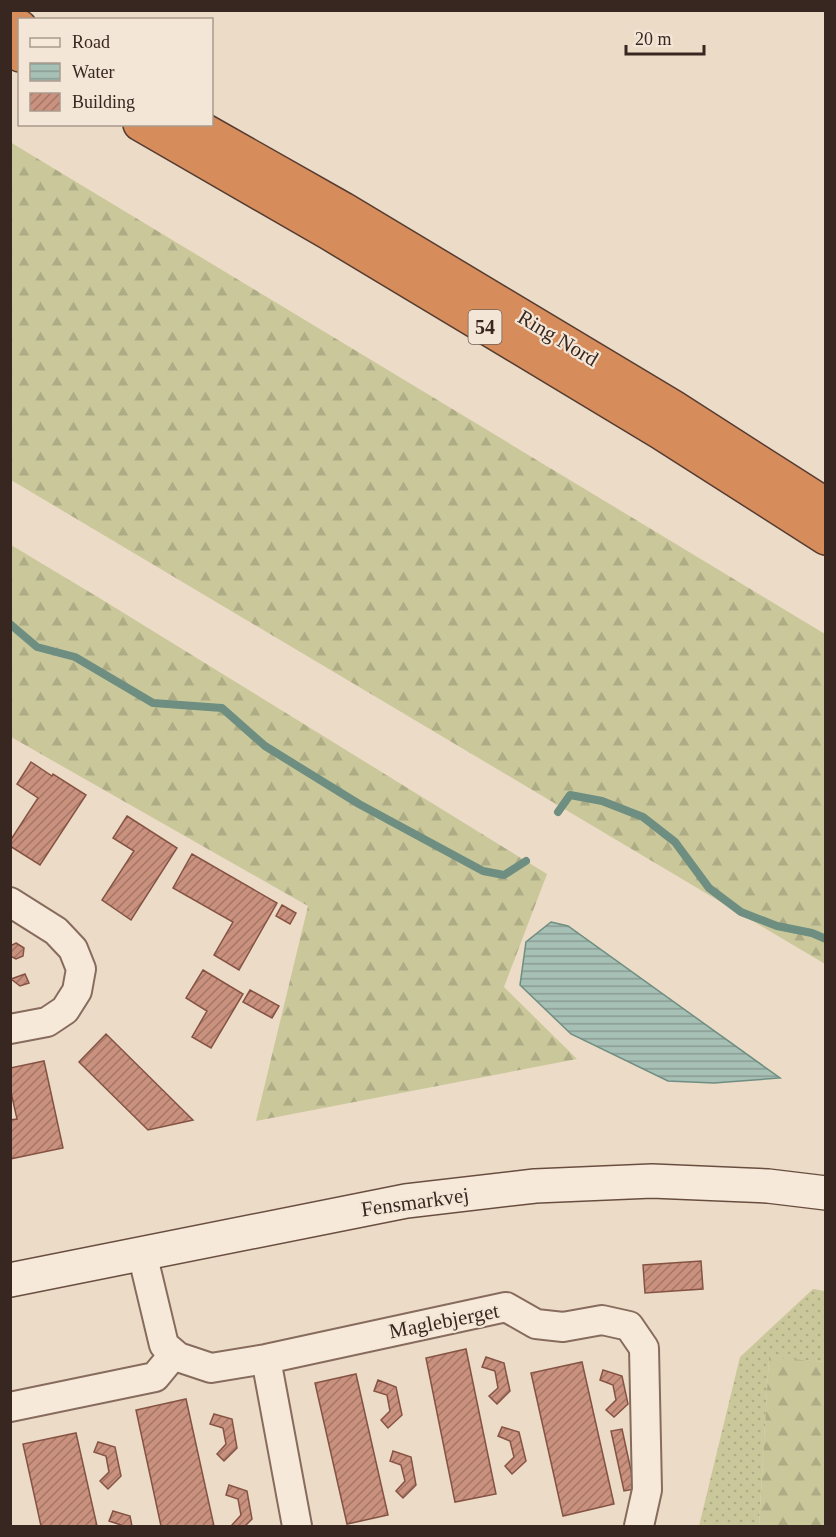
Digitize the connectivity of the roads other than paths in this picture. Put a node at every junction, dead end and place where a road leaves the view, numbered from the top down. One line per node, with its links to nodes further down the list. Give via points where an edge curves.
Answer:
1 (143, 126): 4 (highway, 54, via 640,420)
2 (197, 126): 3 (highway, Ring Nord / 54, via 673,407)
3 (825, 505)
4 (825, 538)
5 (10, 902): 6 (street, via 56,931 73,949 81,969 77,991 65,1010 47,1022)
6 (10, 1029)
7 (825, 1193): 8 (street, Fensmarkvej, via 768,1186 652,1181 535,1186 406,1201)
8 (142, 1253): 9 (street, Fensmarkvej); 10 (street, via 164,1345)
9 (10, 1280)
10 (174, 1354): 11 (street, Maglebjerget, via 211,1368); 12 (street, via 155,1377)
11 (266, 1359): 13 (street); 14 (street, Maglebjerget, via 506,1307 537,1324 563,1327 602,1320 629,1326 644,1348 647,1490)
12 (10, 1407)
13 (297, 1527)
14 (639, 1527)

